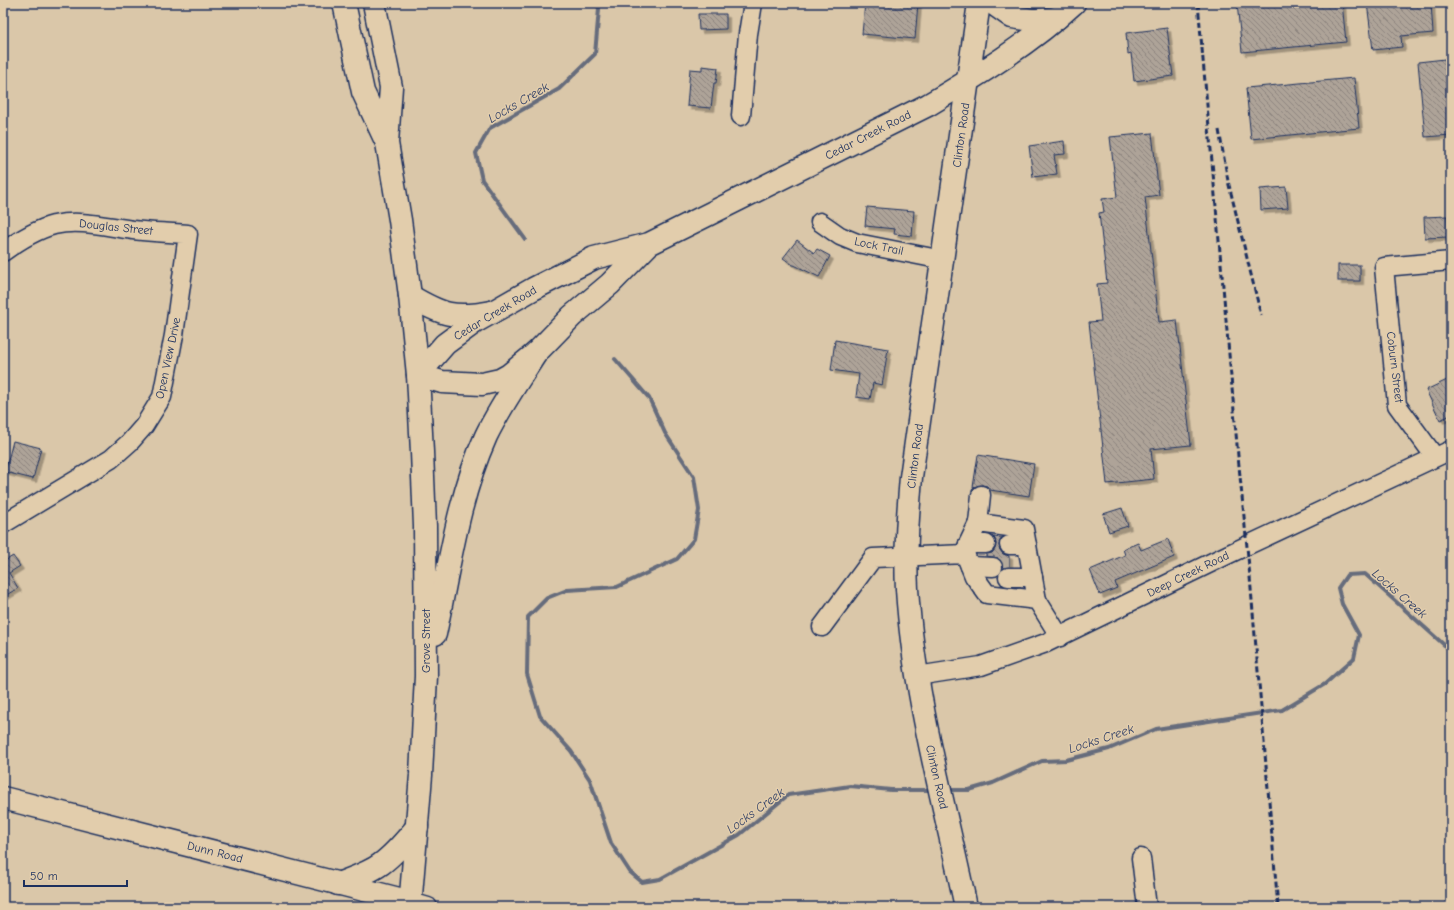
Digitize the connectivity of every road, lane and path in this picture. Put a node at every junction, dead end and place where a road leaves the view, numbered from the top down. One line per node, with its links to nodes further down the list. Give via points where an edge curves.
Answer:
1 (344, 3): 10 (main road, via 364,92)
2 (374, 3): 10 (main road, via 391,87)
3 (753, 3): 9 (street)
4 (979, 3): 8 (main road, Clinton Road)
5 (994, 3): 7 (main road, via 1012,17 1033,20)
6 (1074, 3): 7 (main road, Cedar Creek Road)
7 (1057, 18): 8 (main road, Cedar Creek Road)
8 (969, 81): 13 (main road, Cedar Creek Road, via 915,112); 15 (main road, Clinton Road)
9 (741, 116)
10 (387, 142): 17 (main road, Grove Street)
11 (820, 222): 15 (street, Lock Trail, via 840,236 857,243)
12 (188, 234): 14 (street, Douglas Street, via 68,223 35,232); 24 (street, Open View Drive, via 174,336 162,397 158,405 144,426 111,459)
13 (649, 244): 18 (main road, Cedar Creek Road, via 594,258); 19 (main road, Cedar Creek Road)
14 (3, 252)
15 (943, 260): 26 (main road, Clinton Road, via 912,477)
16 (1451, 261): 21 (street, Coburn Street, via 1384,267 1398,405)
17 (410, 296): 18 (main road, via 431,309 446,314 464,316); 20 (main road, Grove Street)
18 (492, 312): 20 (main road, Cedar Creek Road, via 445,344)
19 (536, 353): 20 (main road, Cedar Creek Road, via 509,375 482,384 442,382); 32 (main road, via 501,407 475,463 458,523)
20 (418, 375): 32 (main road, Grove Street, via 425,526)
21 (1443, 453): 31 (street, Deep Creek Road)
22 (981, 495): 23 (street)
23 (978, 523): 27 (street); 28 (street, via 1024,529 1018,545)
24 (3, 524)
25 (986, 544): 27 (street)
26 (907, 557): 27 (street); 30 (street, via 873,558); 33 (main road, Clinton Road, via 908,595)
27 (969, 560): 28 (street, via 1001,572); 29 (street, via 987,594)
28 (1032, 572): 29 (street)
29 (1037, 600): 31 (street)
30 (822, 627)
31 (1060, 637): 33 (street, Deep Creek Road, via 981,666)
32 (426, 676): 35 (main road, Grove Street)
33 (917, 676): 39 (main road, Clinton Road, via 928,738)
34 (3, 798): 37 (main road, Dunn Road)
35 (417, 827): 37 (main road, via 381,864); 38 (main road, Grove Street)
36 (1141, 858): 40 (street)
37 (338, 884): 38 (main road, Dunn Road)
38 (416, 906)
39 (966, 907)
40 (1147, 907)

